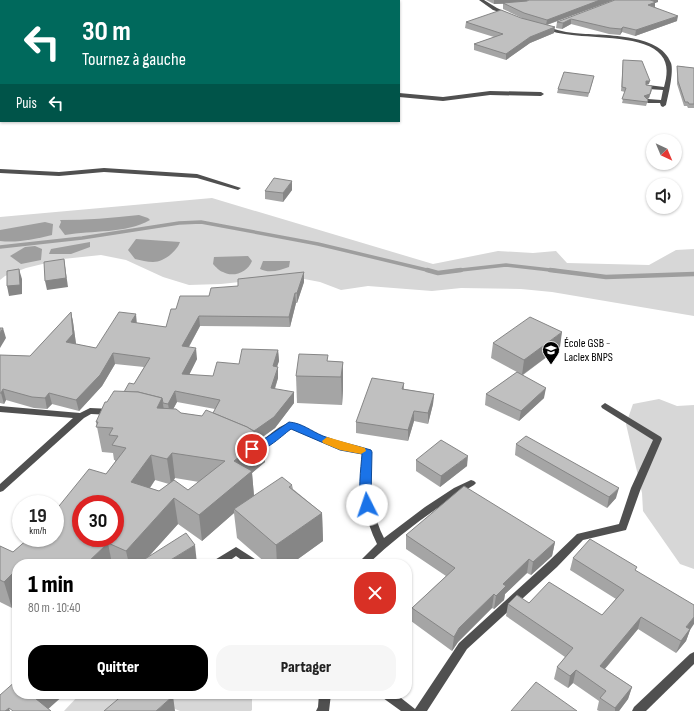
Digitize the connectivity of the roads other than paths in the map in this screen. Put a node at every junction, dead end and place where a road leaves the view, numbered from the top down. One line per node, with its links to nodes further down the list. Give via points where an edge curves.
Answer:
1 (481, 0): 3 (street)
2 (505, 6): 3 (street)
3 (491, 7): 4 (street)
4 (514, 17)
5 (541, 26): 7 (street)
6 (555, 26): 7 (street)
7 (547, 28): 9 (street, via 581,35 631,39 659,49 669,64)
8 (648, 87): 9 (street)
9 (666, 89): 12 (street, via 664,104)
10 (541, 94): 11 (street, via 490,92 444,98)
11 (400, 95)
12 (648, 101)
13 (0, 170): 14 (street, via 59,174 104,170 197,176)
14 (238, 188)
15 (605, 406): 31 (street, via 658,439 636,488 623,527 580,537 463,646)
16 (0, 408): 18 (street)
17 (123, 412): 18 (street, via 90,411)
18 (81, 416): 21 (street)
19 (246, 446): 22 (street, via 252,449 260,446 289,426 296,426 319,438 367,452 366,496 369,514)
20 (470, 484): 22 (street, via 408,525)
21 (0, 489)
22 (383, 546): 25 (street)
23 (224, 559): 24 (street, via 236,551)
24 (247, 559)
25 (368, 559)
26 (694, 657): 32 (street)
27 (325, 699): 29 (street)
28 (394, 699): 30 (street)
29 (322, 711)
30 (410, 711)
31 (420, 711)
32 (638, 711)

